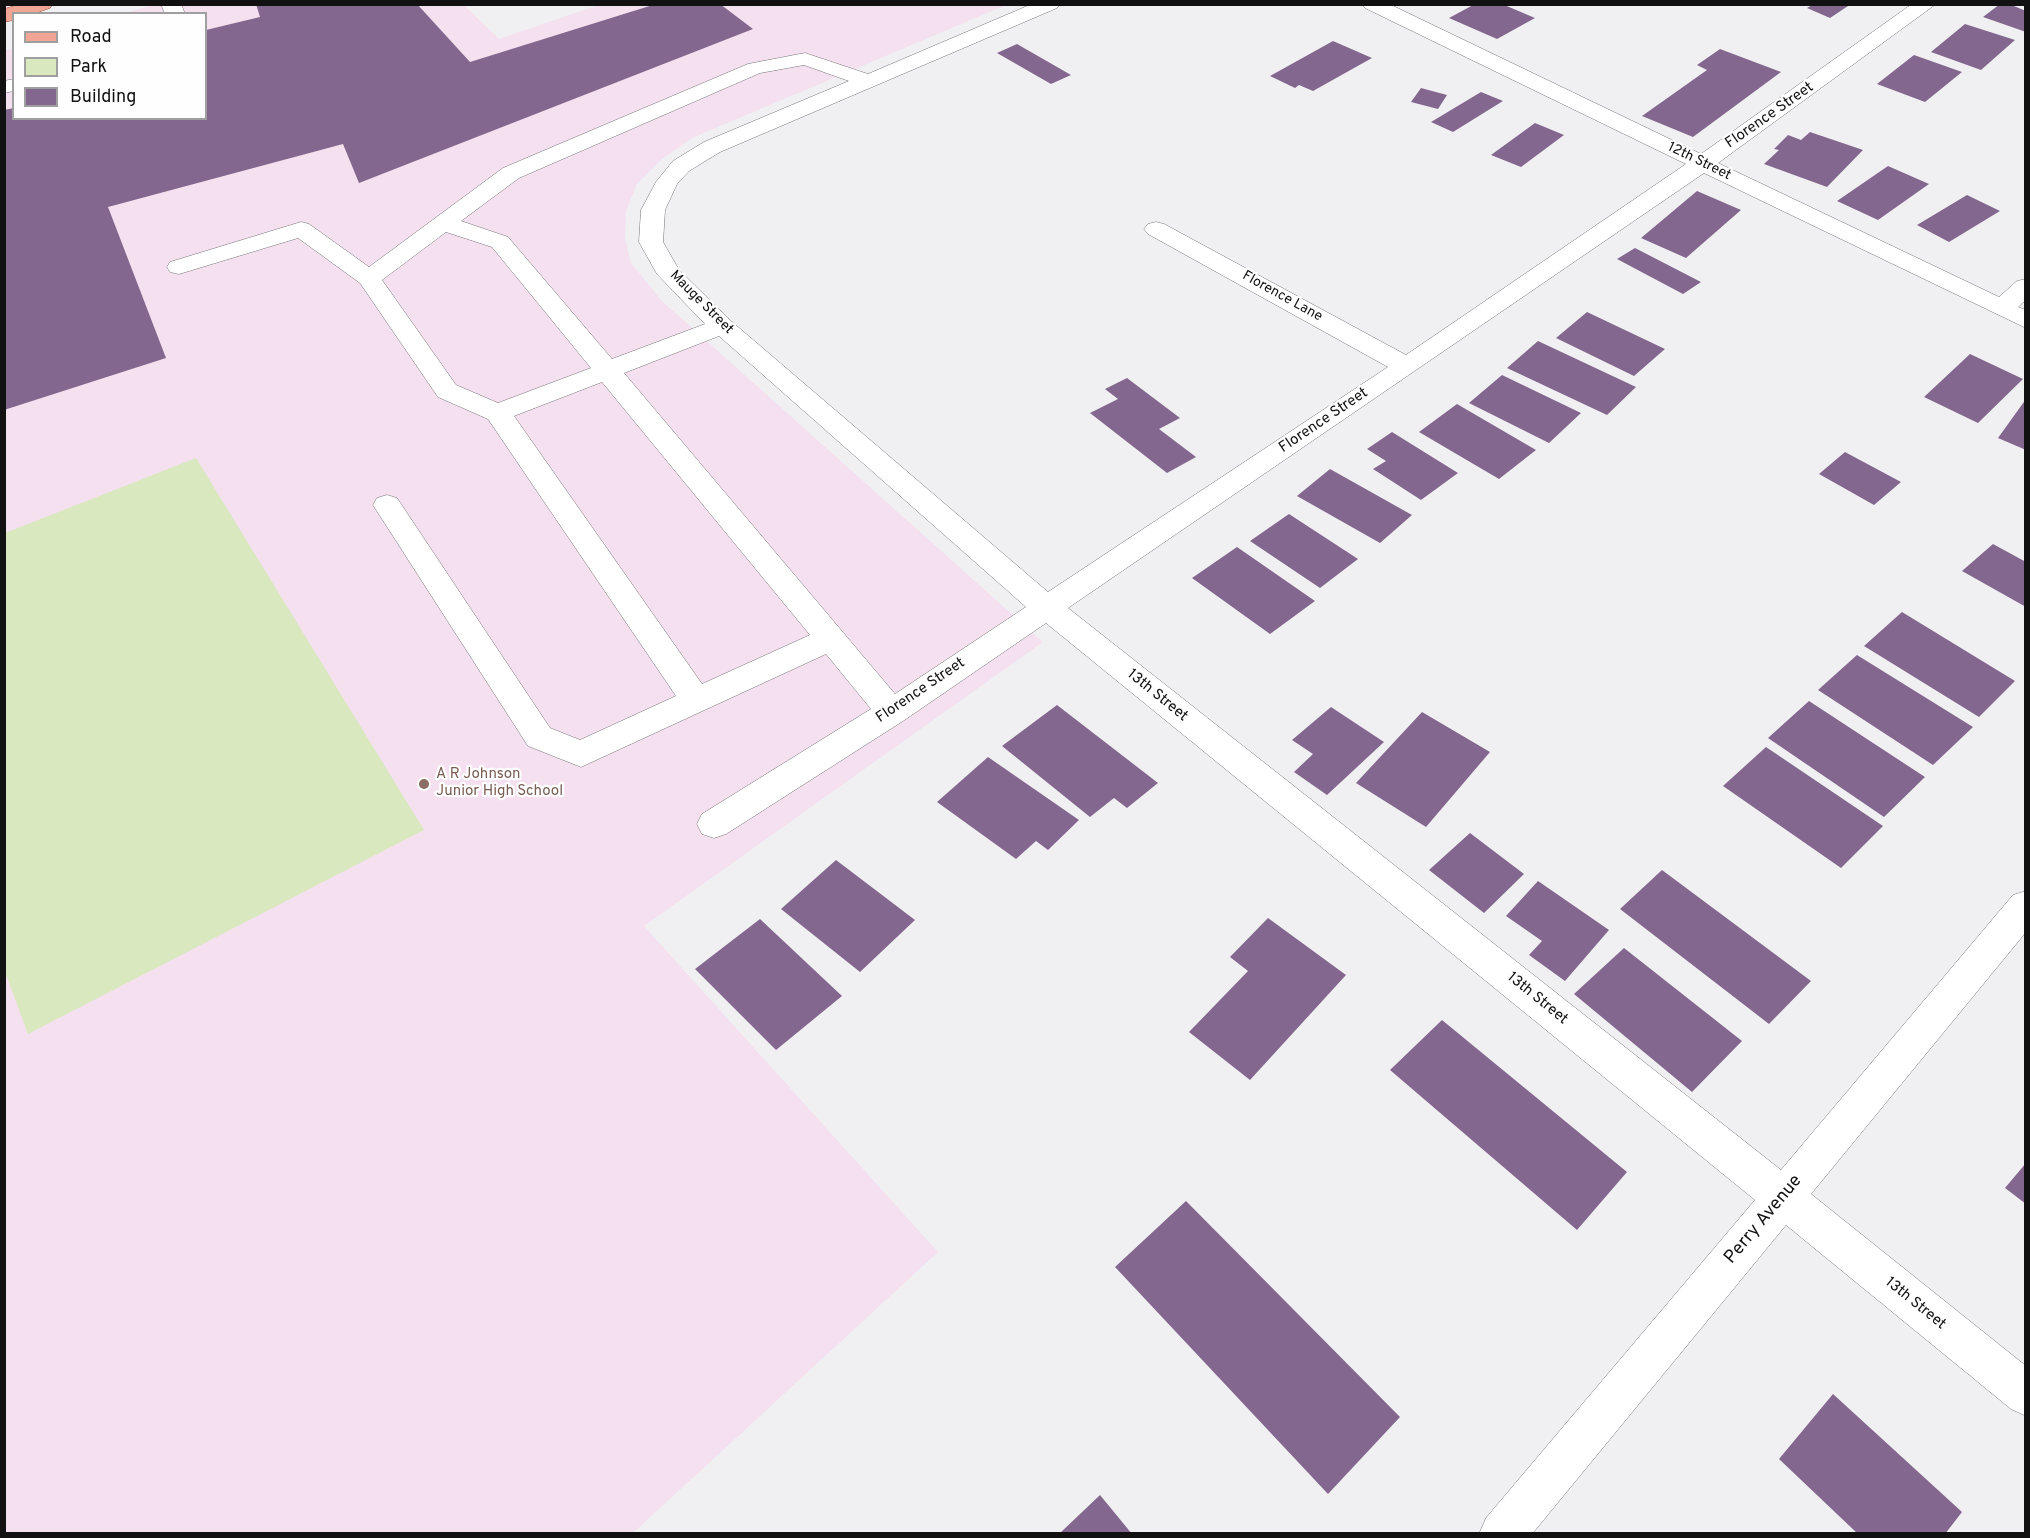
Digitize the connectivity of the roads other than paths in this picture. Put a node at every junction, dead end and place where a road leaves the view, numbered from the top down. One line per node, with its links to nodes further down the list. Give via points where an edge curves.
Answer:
1 (43, 4): 5 (main road)
2 (1050, 4): 6 (street, Mauge Street)
3 (1372, 4): 7 (street, 12th Street)
4 (1926, 4): 7 (street, Florence Street)
5 (17, 12)
6 (869, 81): 8 (street, via 806,59 755,68 511,173); 15 (street, Mauge Street, via 712,147 681,166 667,182 653,210 651,242 669,274)
7 (1702, 164): 13 (street, 12th Street); 16 (street, Florence Street)
8 (443, 223): 11 (street); 17 (street, via 500,242)
9 (1156, 229): 16 (street, Florence Lane)
10 (179, 267): 11 (street, via 301,230)
11 (369, 278): 18 (street, via 447,391)
12 (2025, 286): 13 (street)
13 (2002, 308): 14 (street, 12th Street)
14 (2025, 320)
15 (722, 326): 17 (street); 20 (street, Mauge Street)
16 (1407, 366): 20 (street, Florence Street)
17 (607, 370): 18 (street); 21 (street)
18 (498, 412): 22 (street)
19 (387, 505): 22 (street, via 539,737 581,754)
20 (1046, 607): 23 (street, Florence Street); 26 (street, 13th Street)
21 (831, 638): 22 (street); 23 (street)
22 (697, 701)
23 (892, 712): 24 (street, Florence Street)
24 (714, 824)
25 (2025, 906): 26 (street, Perry Avenue)
26 (1783, 1197): 27 (street, 13th Street); 28 (street, Perry Avenue)
27 (2025, 1394)
28 (1502, 1533)

